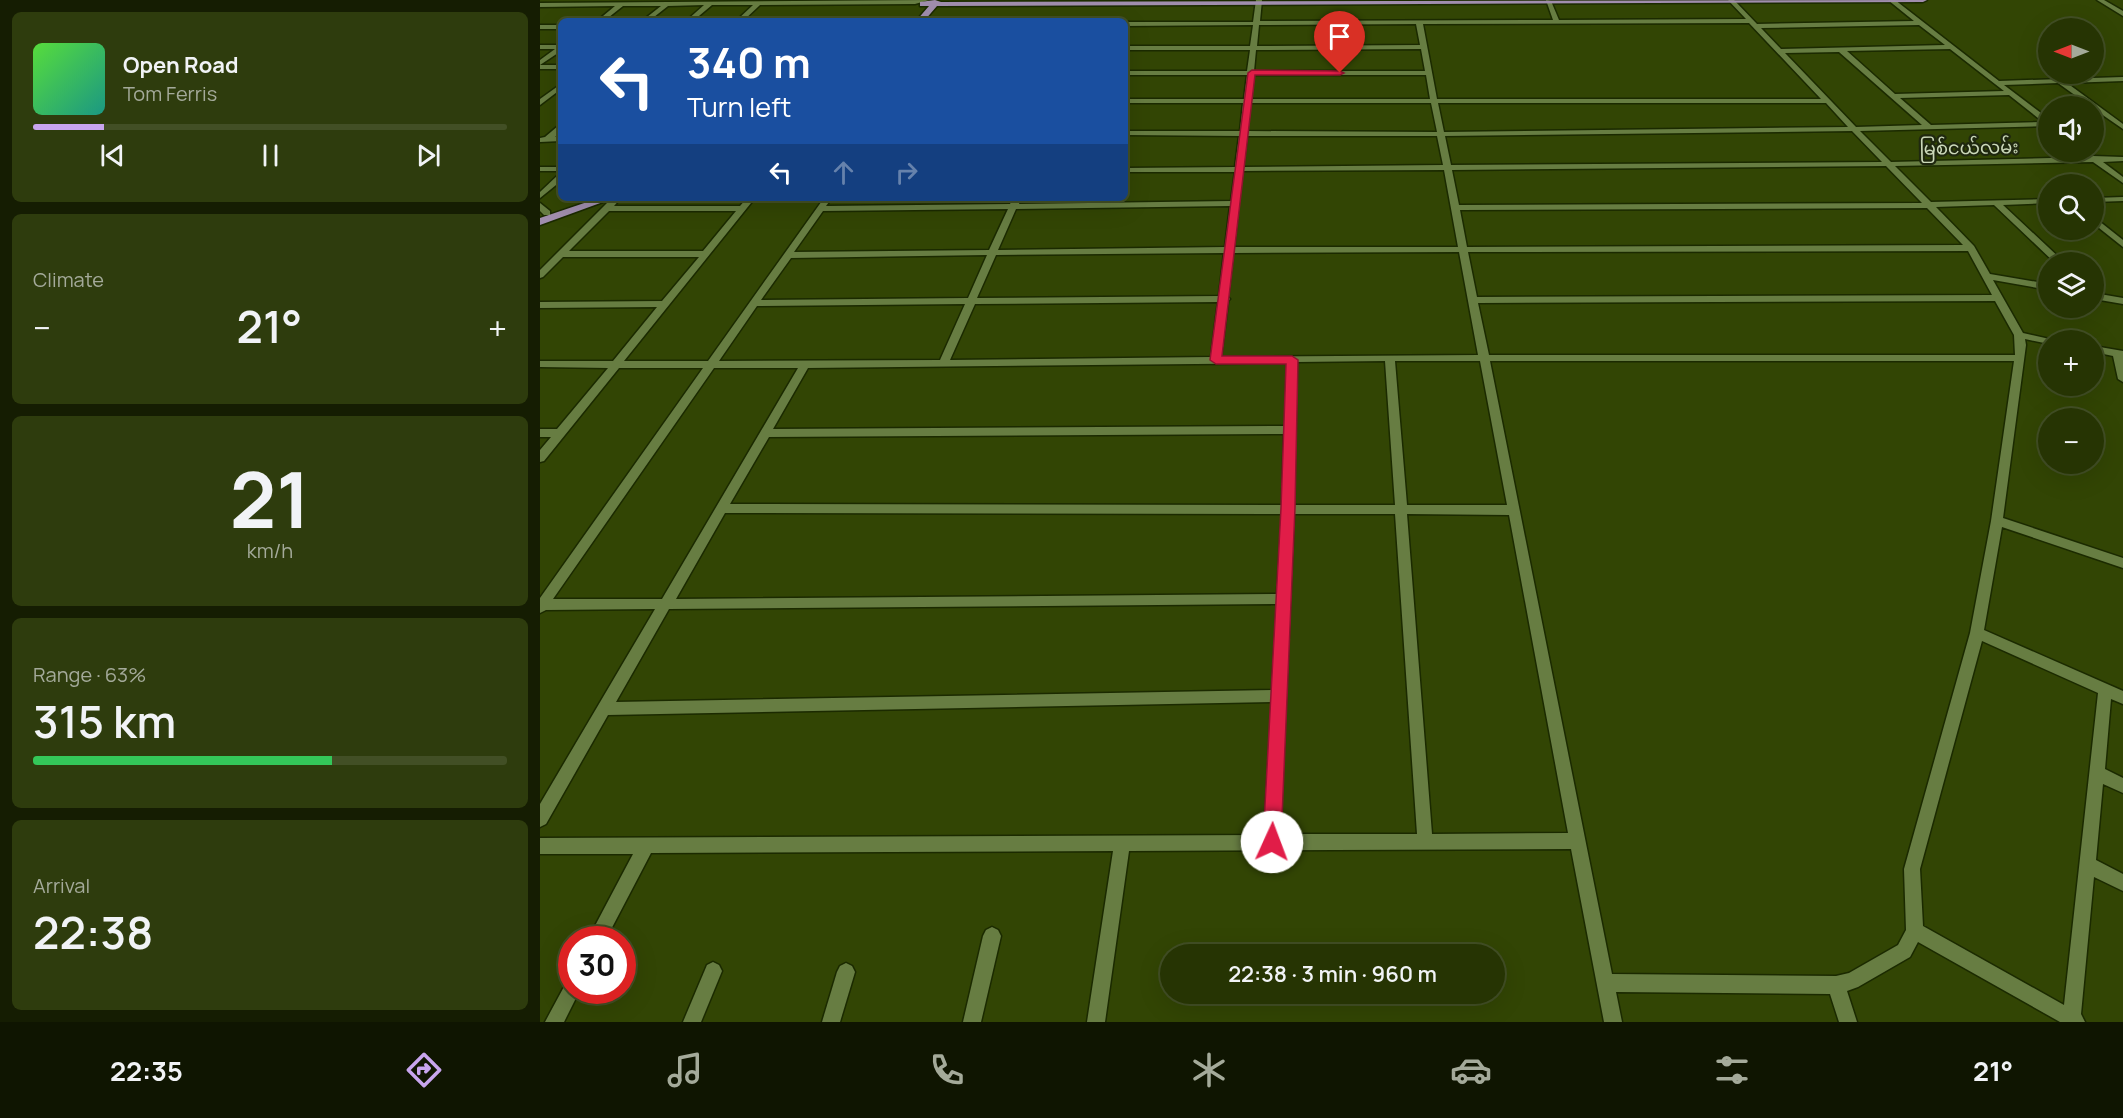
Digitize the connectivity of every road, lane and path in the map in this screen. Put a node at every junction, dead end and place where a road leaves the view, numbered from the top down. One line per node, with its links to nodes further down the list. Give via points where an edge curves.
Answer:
1 (952, 0): 10 (main road)
2 (1891, 0): 3 (main road); 8 (main road); 26 (street)
3 (1923, 0)
4 (2100, 0): 16 (street)
5 (1259, 1): 6 (main road); 10 (main road); 25 (street)
6 (1548, 1): 7 (main road); 24 (street)
7 (1606, 1): 8 (main road)
8 (1731, 1): 28 (street)
9 (923, 2): 10 (main road); 11 (street); 21 (main road)
10 (937, 2): 22 (main road)
11 (759, 3): 14 (street); 20 (street)
12 (622, 4): 13 (street); 15 (street); 17 (street)
13 (668, 4): 14 (street); 18 (street)
14 (710, 4): 19 (street)
15 (540, 5)
16 (2123, 14)
17 (604, 18)
18 (649, 18)
19 (693, 18)
20 (742, 18)
21 (910, 18)
22 (923, 18)
23 (1419, 22): 24 (street); 25 (street); 33 (street)
24 (1557, 22): 28 (street)
25 (1257, 23): 27 (street); 32 (street)
26 (1920, 23): 28 (street); 34 (street)
27 (1128, 24)
28 (1751, 24): 39 (street)
29 (540, 27): 30 (street)
30 (558, 27)
31 (540, 47): 35 (street)
32 (1255, 47): 33 (street); 36 (street); 43 (street)
33 (1424, 47): 44 (street)
34 (1951, 47): 37 (street); 48 (street)
35 (558, 48)
36 (1128, 48)
37 (1840, 49): 39 (street); 52 (street)
38 (558, 50): 40 (street)
39 (1778, 51): 54 (street)
40 (540, 65): 41 (street)
41 (558, 67)
42 (1128, 73): 43 (street)
43 (1252, 73): 44 (street); 55 (street)
44 (1429, 73): 56 (street)
45 (2123, 79): 46 (street)
46 (2104, 80)
47 (2038, 82): 48 (street)
48 (1997, 83): 51 (street)
49 (2064, 84): 61 (street)
50 (558, 88): 57 (street)
51 (2010, 93): 52 (street); 58 (street)
52 (1893, 96): 60 (street)
53 (1128, 101): 55 (street)
54 (1826, 101): 56 (street); 62 (street)
55 (1248, 102): 56 (street); 65 (street)
56 (1434, 102): 66 (street)
57 (540, 103)
58 (2038, 115)
59 (2038, 124): 60 (street)
60 (1929, 127): 62 (street)
61 (2123, 127)
62 (1854, 129): 66 (street); 73 (street)
63 (558, 130): 68 (street)
64 (1128, 132): 65 (street)
65 (1245, 132): 66 (street); 78 (street)
66 (1441, 134): 74 (street)
67 (558, 139): 68 (street)
68 (543, 140)
69 (2123, 159): 70 (street, မြစ်ငယ်လမ်း)
70 (2104, 160)
71 (2038, 161): 73 (street, မြစ်ငယ်လမ်း)
72 (2099, 162): 80 (street)
73 (1888, 164): 74 (street, မြစ်ငယ်လမ်း); 92 (street)
74 (1447, 168): 78 (street, မြစ်ငယ်လမ်း); 93 (street)
75 (540, 169): 76 (street)
76 (558, 169)
77 (1128, 170): 78 (street, မြစ်ငယ်လမ်း)
78 (1240, 170): 90 (street)
79 (558, 180): 81 (street)
80 (2123, 181)
81 (540, 196)
82 (2123, 199): 83 (street)
83 (2104, 200)
84 (578, 201): 96 (main road)
85 (749, 201): 94 (street)
86 (826, 201): 95 (street)
87 (2038, 201): 91 (street)
88 (608, 203): 94 (street); 97 (main road); 105 (street)
89 (1015, 203): 90 (street); 95 (street); 104 (street)
90 (1236, 203): 101 (street)
91 (1996, 203): 92 (street); 103 (street)
92 (1929, 205): 93 (street); 100 (street)
93 (1455, 208): 102 (street)
94 (742, 209): 106 (street)
95 (820, 209): 107 (street)
96 (542, 211)
97 (540, 222)
98 (2104, 228): 99 (street)
99 (2123, 244)
100 (1971, 248): 102 (street); 109 (street)
101 (1231, 250): 102 (street); 104 (street); 113 (street)
102 (1463, 250): 114 (street)
103 (2048, 252)
104 (993, 253): 107 (street); 116 (street)
105 (561, 254): 106 (street); 108 (street)
106 (706, 254): 118 (street)
107 (788, 255): 117 (street)
108 (540, 275)
109 (1988, 276): 110 (street); 111 (street)
110 (2038, 285)
111 (2000, 298): 114 (street); 120 (street)
112 (2104, 298): 115 (street)
113 (1225, 299): 116 (street); 127 (street)
114 (1473, 300): 126 (street)
115 (2123, 301)
116 (970, 302): 117 (street); 129 (street)
117 (755, 303): 131 (street)
118 (665, 304): 119 (street); 133 (street)
119 (540, 305)
120 (2019, 335): 121 (street); 125 (street)
121 (2038, 338)
122 (2104, 351): 123 (street)
123 (2120, 353): 134 (street)
124 (1390, 358): 126 (street); 128 (street); 142 (street)
125 (2019, 358): 126 (street); 144 (street)
126 (1484, 359): 143 (street)
127 (1216, 360): 128 (street); 129 (street)
128 (1292, 360): 135 (street)
129 (944, 362): 132 (street)
130 (540, 364): 133 (street)
131 (712, 364): 132 (street); 133 (street); 148 (street)
132 (805, 364): 138 (street)
133 (616, 365): 137 (street)
134 (2123, 379)
135 (1290, 430): 138 (street); 141 (street)
136 (540, 433): 137 (street)
137 (560, 433): 139 (street)
138 (765, 433): 140 (street)
139 (540, 458)
140 (721, 508): 141 (street); 147 (street)
141 (1288, 508): 142 (street); 146 (street)
142 (1401, 508): 143 (street); 157 (street)
143 (1513, 510): 158 (street)
144 (1997, 521): 145 (street); 149 (street)
145 (2123, 563)
146 (1282, 599): 147 (street); 151 (street)
147 (665, 605): 148 (street); 153 (street)
148 (541, 606)
149 (1977, 633): 150 (street); 166 (street, via 1912,869)
150 (2105, 690): 152 (street); 154 (street)
151 (1278, 696): 153 (street); 159 (street)
152 (2123, 698)
153 (604, 709): 156 (street)
154 (2097, 774): 155 (street); 163 (street)
155 (2123, 786)
156 (540, 819)
157 (1425, 841): 158 (street); 159 (street)
158 (1577, 841): 170 (street)
159 (1272, 842): 160 (street)
160 (1122, 843): 162 (street); 178 (street)
161 (540, 846): 162 (street)
162 (646, 846): 165 (street)
163 (2088, 864): 164 (street); 173 (street)
164 (2123, 883)
165 (604, 926)
166 (1915, 931): 171 (street, via 1904,951); 173 (street)
167 (992, 936): 177 (street)
168 (713, 971): 175 (street)
169 (846, 972): 176 (street)
170 (1605, 983): 171 (street); 179 (street)
171 (1836, 986): 180 (street)
172 (564, 1004): 174 (street)
173 (2075, 1020)
174 (554, 1022)
175 (692, 1022)
176 (831, 1022)
177 (972, 1022)
178 (1096, 1022)
179 (1612, 1022)
180 (1848, 1022)

